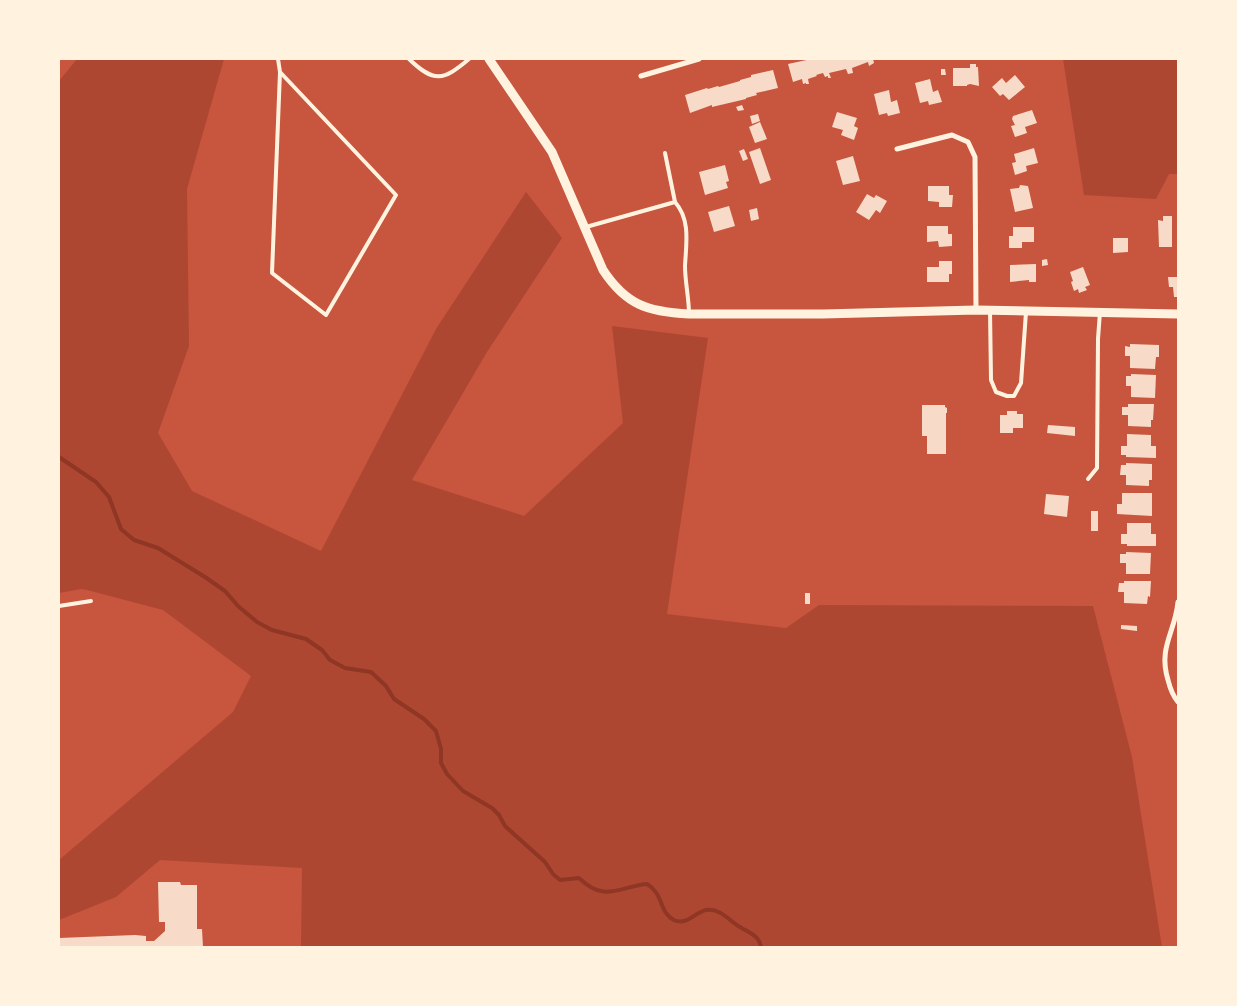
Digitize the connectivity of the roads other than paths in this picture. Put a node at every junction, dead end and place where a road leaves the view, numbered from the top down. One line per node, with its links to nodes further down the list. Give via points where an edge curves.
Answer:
1 (278, 59): 6 (lane)
2 (408, 59): 3 (lane, via 423,72 440,77)
3 (469, 59)
4 (489, 59): 11 (street, via 552,152)
5 (699, 59): 7 (street)
6 (280, 72): 6 (lane, via 396,195 326,315 272,274)
7 (641, 76)
8 (897, 149): 12 (street, via 952,134 968,142 975,157)
9 (665, 153): 10 (lane)
10 (675, 202): 11 (lane); 16 (lane, via 686,221)
11 (584, 228): 16 (street, via 603,270 629,300 659,312)
12 (976, 310): 13 (street); 16 (street)
13 (990, 310): 14 (street); 14 (lane, via 991,380 996,392 1014,396 1021,383)
14 (1026, 310): 15 (street)
15 (1100, 312): 17 (street); 18 (lane, via 1097,468)
16 (689, 314)
17 (1178, 314)
18 (1088, 479)
19 (91, 601): 21 (lane)
20 (1178, 602): 22 (street)
21 (59, 606)
22 (1178, 612): 23 (street, via 1164,656 1166,672)
23 (1177, 700)

